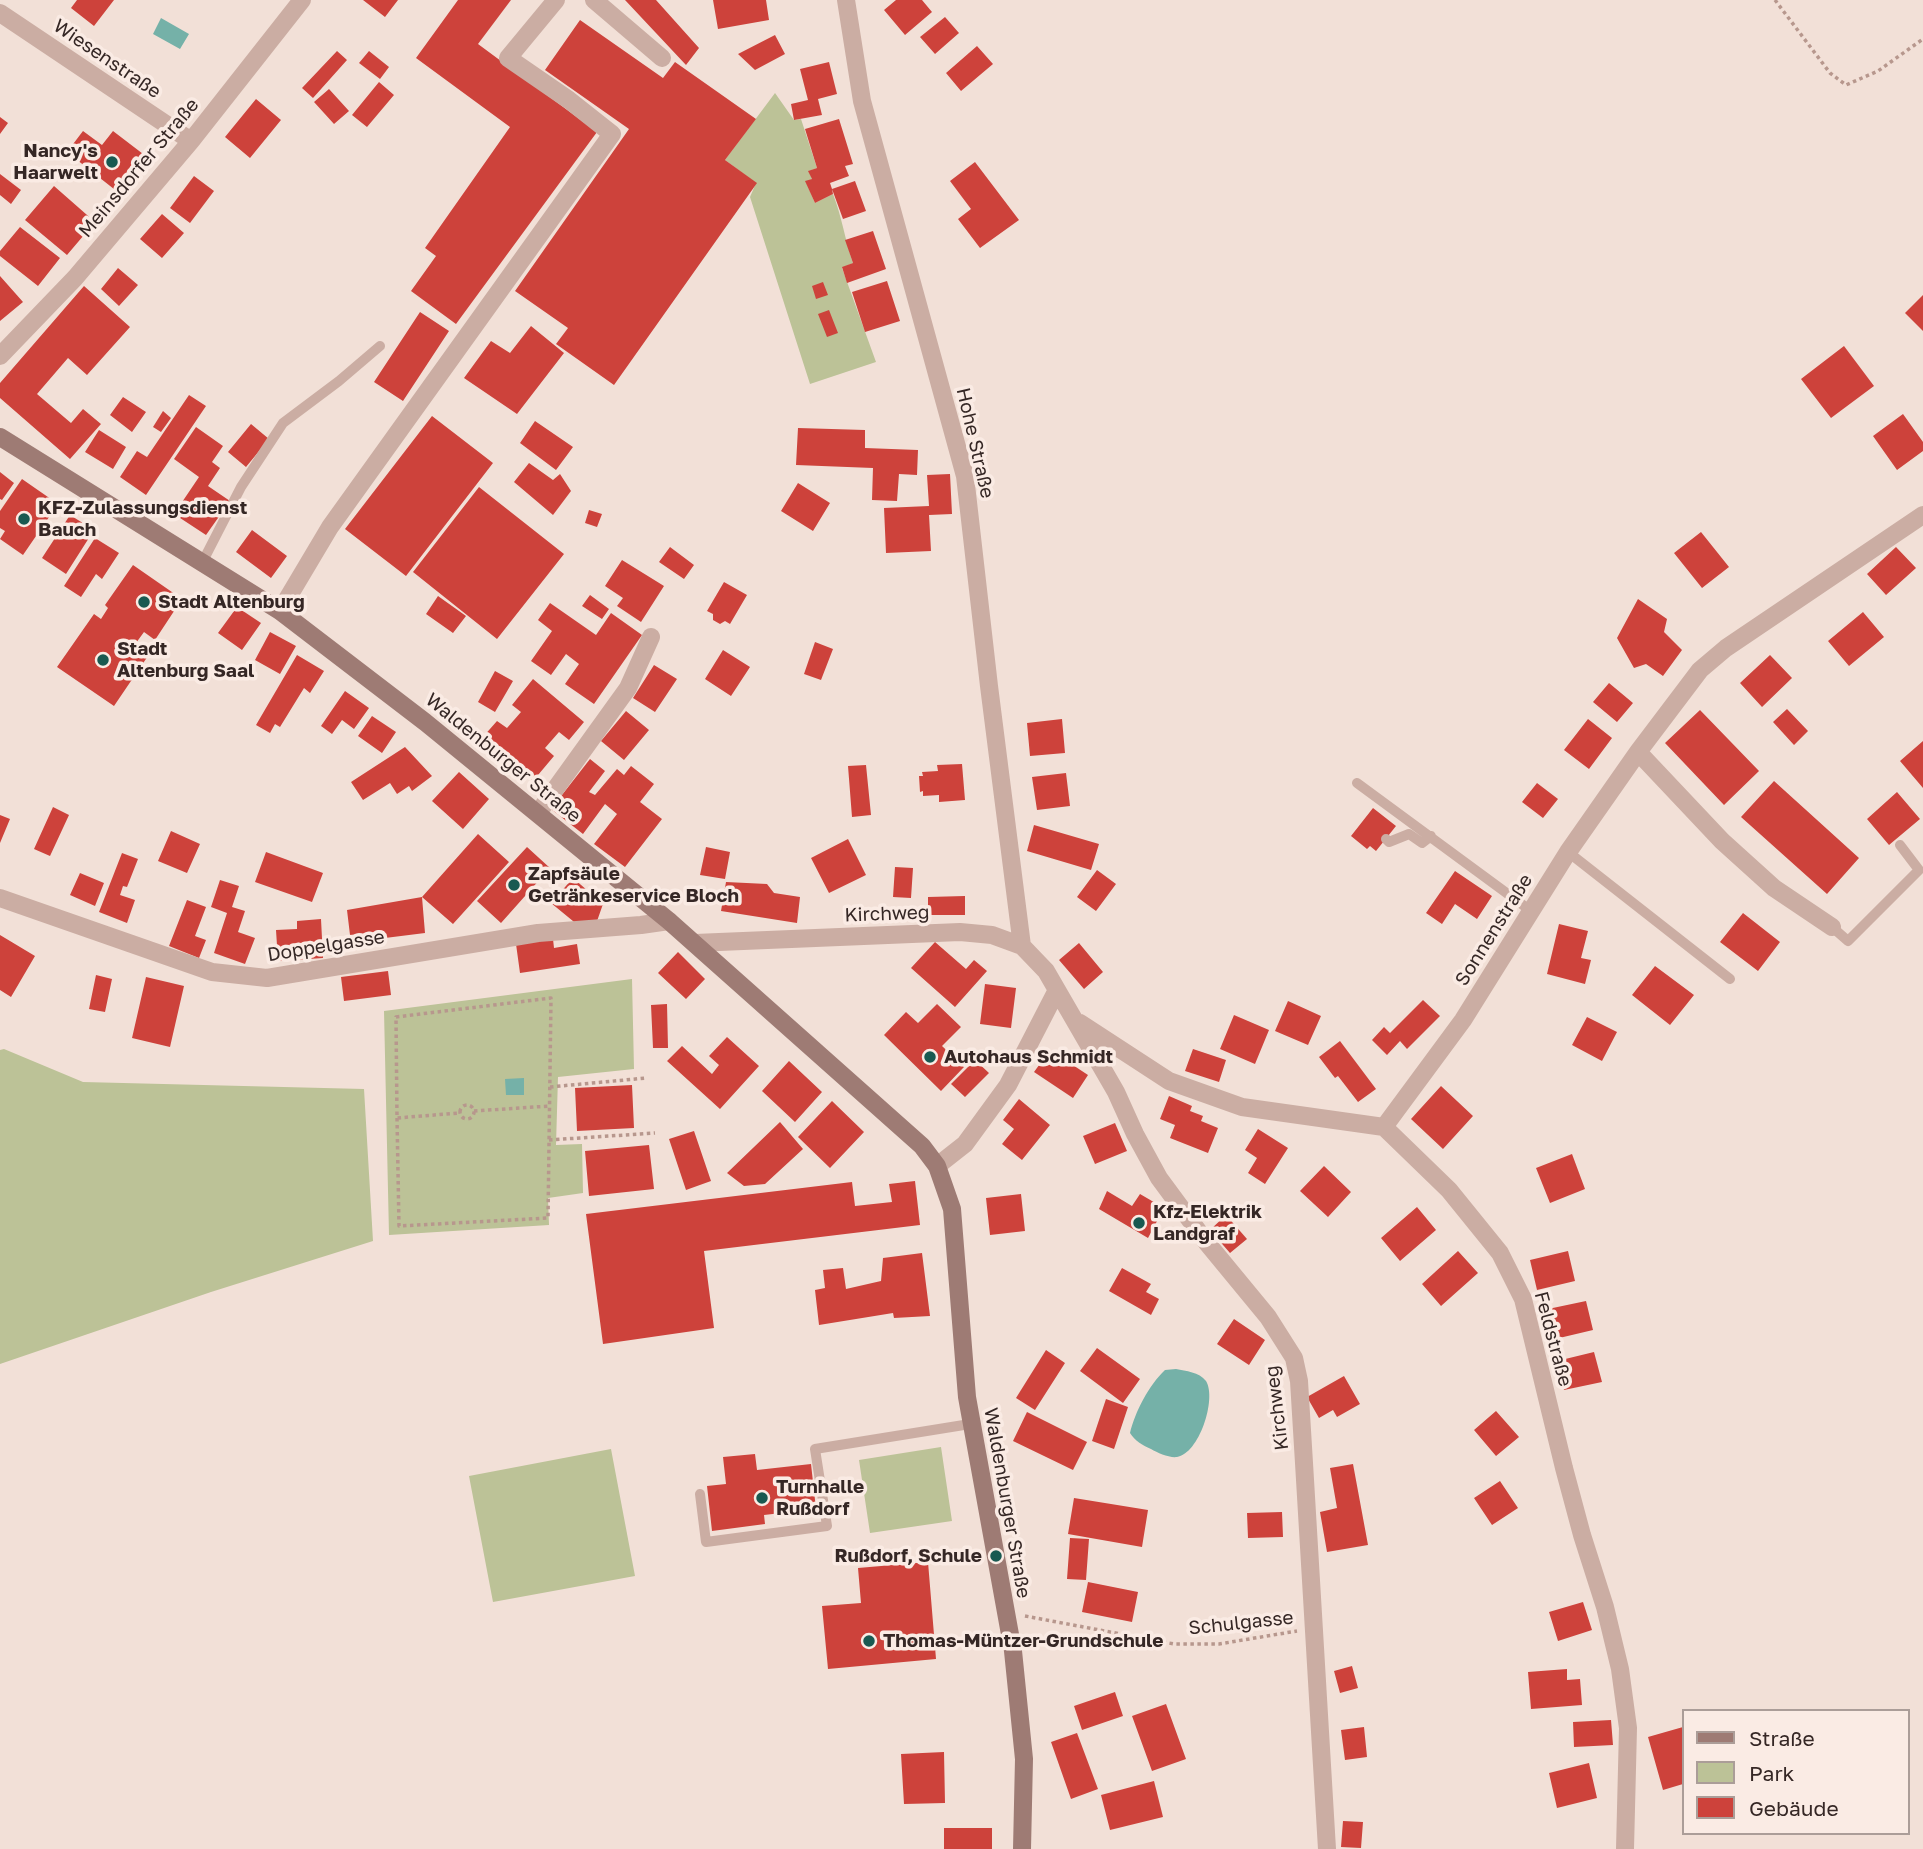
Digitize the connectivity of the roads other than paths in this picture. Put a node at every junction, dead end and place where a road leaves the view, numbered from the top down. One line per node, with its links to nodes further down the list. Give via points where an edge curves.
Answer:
1 (302, 0): 7 (street, Meinsdorfer Straße)
2 (556, 0): 13 (street, via 508,58 612,134 330,527)
3 (594, 0): 6 (street)
4 (846, 0): 27 (street, Hohe Straße, via 862,101 965,476)
5 (0, 13): 7 (street, Wiesenstraße)
6 (662, 58)
7 (191, 141): 9 (street, Meinsdorfer Straße, via 75,278)
8 (380, 346): 12 (lane, via 284,423 242,487)
9 (0, 356)
10 (0, 437): 12 (main road, Waldenburger Straße)
11 (1923, 515): 15 (street, Sonnenstraße, via 1717,655 1700,670)
12 (203, 561): 13 (main road, Waldenburger Straße)
13 (280, 611): 17 (main road, Waldenburger Straße)
14 (651, 637): 17 (street, via 628,688)
15 (1637, 752): 21 (street, Sonnenstraße); 25 (street, via 1722,842 1773,888)
16 (1357, 783): 18 (lane)
17 (538, 813): 24 (main road, Waldenburger Straße)
18 (1432, 836): 19 (lane, via 1422,843 1409,834 1389,842); 23 (lane)
19 (1385, 839)
20 (1900, 845): 25 (lane, via 1919,870 1848,941)
21 (1568, 852): 23 (street, Sonnenstraße); 28 (lane)
22 (0, 898): 24 (street, Doppelgasse, via 212,972 267,978 538,933)
23 (1531, 911): 31 (street, Sonnenstraße, via 1463,1020)
24 (670, 921): 26 (main road, Waldenburger Straße)
25 (1832, 927)
26 (695, 943): 27 (street, Kirchweg, via 960,932 992,935); 32 (main road, Waldenburger Straße, via 922,1146)
27 (1022, 946): 29 (street, Kirchweg)
28 (1730, 979)
29 (1057, 990): 30 (street, Kirchweg); 32 (street, via 1008,1085 965,1144)
30 (1076, 1020): 31 (street, via 1169,1080 1242,1107); 36 (street, Kirchweg, via 1159,1178 1268,1317 1294,1358)
31 (1384, 1128): 37 (street, Feldstraße, via 1449,1190 1500,1253 1523,1299 1620,1669 1628,1728)
32 (937, 1166): 33 (main road, Waldenburger Straße, via 952,1209)
33 (971, 1424): 34 (lane, via 815,1449 827,1526 705,1542); 35 (main road, Waldenburger Straße, via 1013,1651 1024,1759)
34 (700, 1494)
35 (1022, 1849)
36 (1327, 1849)
37 (1625, 1849)

